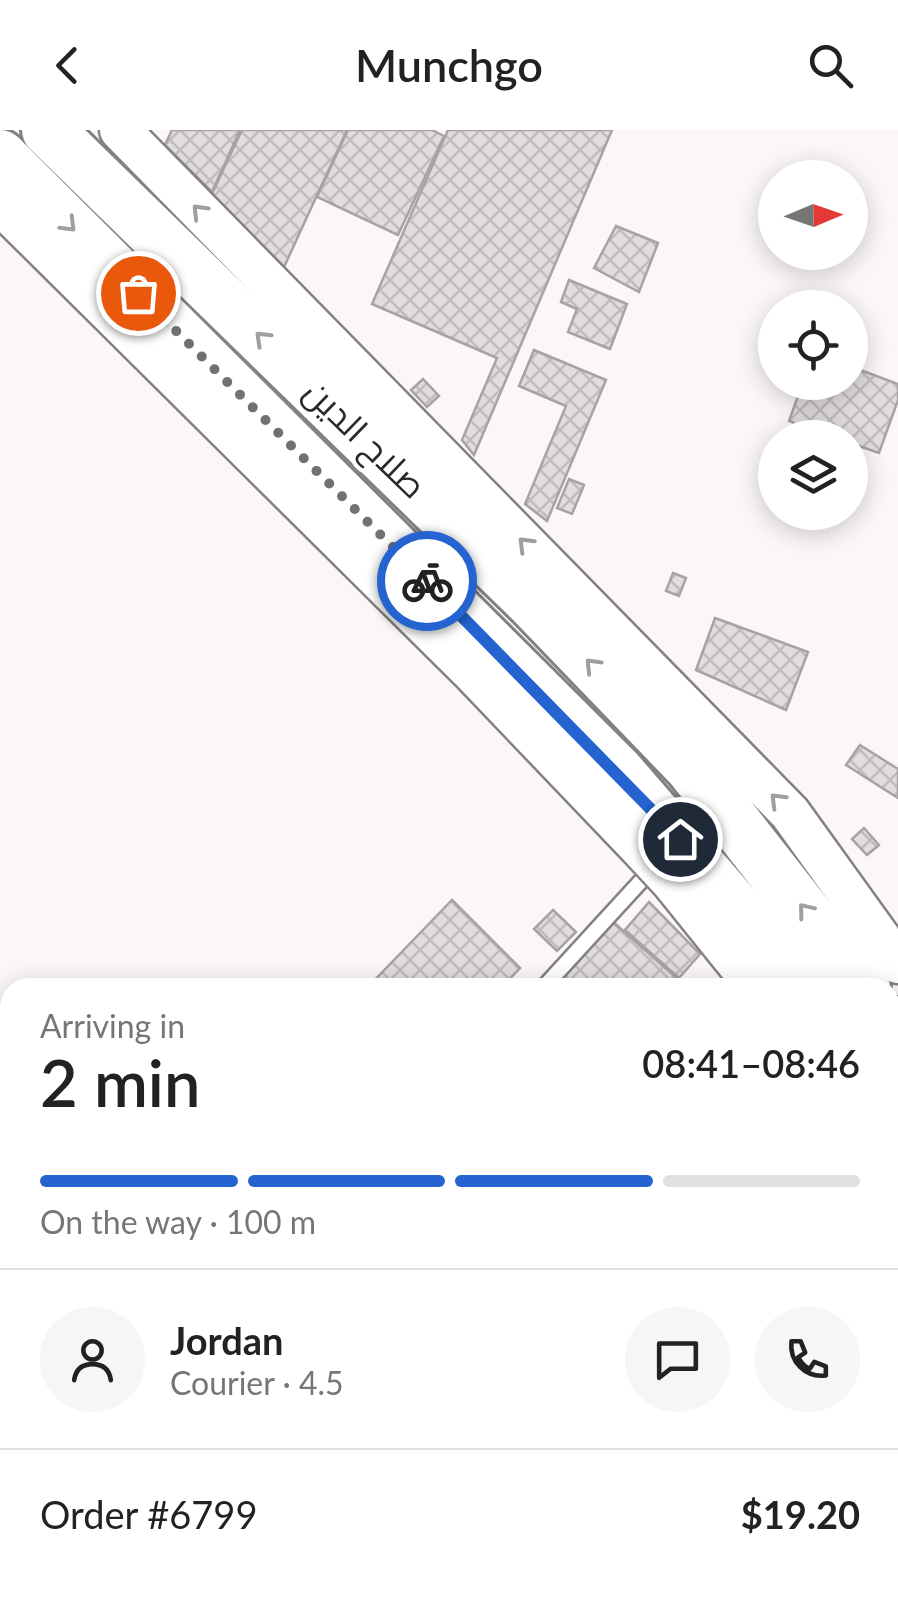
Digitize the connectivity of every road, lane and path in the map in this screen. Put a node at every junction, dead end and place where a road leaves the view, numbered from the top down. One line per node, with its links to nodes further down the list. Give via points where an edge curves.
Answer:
1 (48, 130): 10 (highway, صلاح الدين, one-way to 1, via 691,767 532,602)
2 (120, 130): 6 (main road, one-way to 2, via 790,812)
3 (0, 156): 5 (highway, صلاح الدين, one-way to 5, via 618,772)
4 (0, 204): 5 (main road)
5 (665, 857): 7 (lane); 8 (main road); 9 (highway, صلاح الدين)
6 (898, 962)
7 (552, 978)
8 (750, 978)
9 (794, 978)
10 (856, 978)

